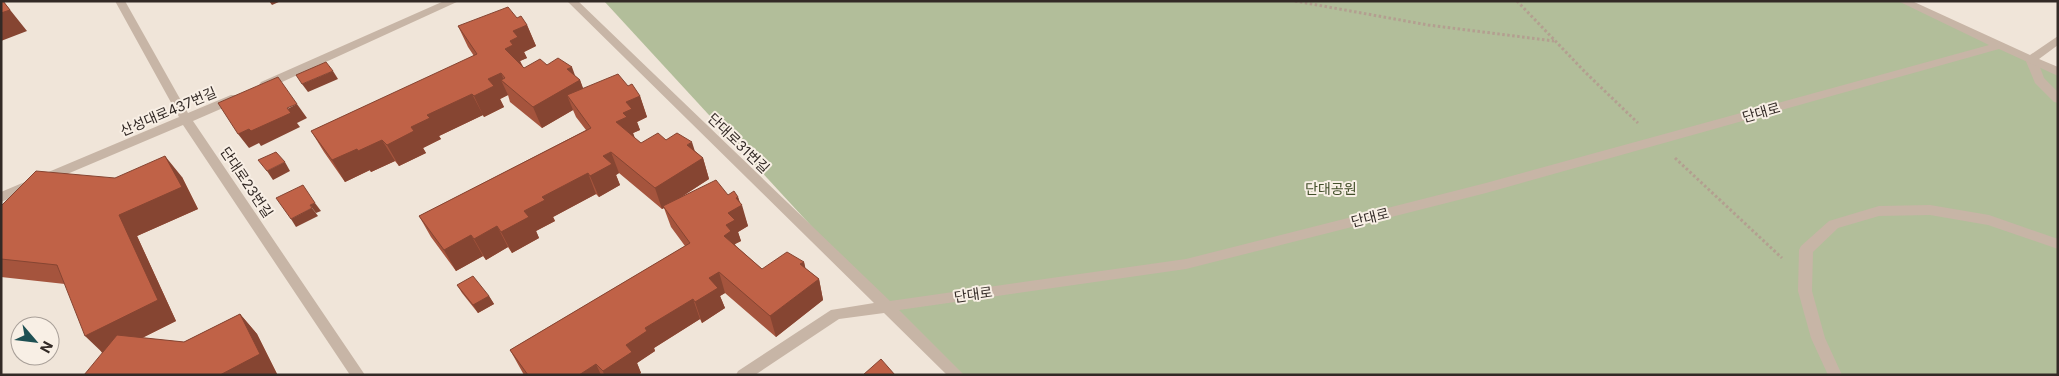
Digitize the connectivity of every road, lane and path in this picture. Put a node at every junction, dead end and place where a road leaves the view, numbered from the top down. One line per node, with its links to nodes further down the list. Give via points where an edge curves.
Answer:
1 (120, 1): 14 (street, 단대로23번길)
2 (454, 1): 14 (street, 산성대로437번길)
3 (572, 1): 17 (street, 단대로31번길)
4 (1295, 1): 8 (path, via 1428,25)
5 (1517, 1): 8 (path)
6 (1903, 1): 9 (street)
7 (2058, 39): 10 (street)
8 (1555, 41): 12 (path)
9 (2001, 45): 10 (street); 17 (street, 단대로, via 1486,188 1186,264)
10 (2031, 59): 11 (street); 13 (street, via 2039,80)
11 (2058, 72)
12 (1586, 73)
13 (2058, 99)
14 (186, 120): 15 (street, 산성대로437번길); 18 (street, 단대로23번길)
15 (1, 196)
16 (2058, 244): 21 (street, via 1989,220 1930,210 1879,211 1834,224 1806,250 1805,291 1818,338)
17 (885, 306): 19 (street, 단대로, via 836,314); 20 (street, 단대로31번길)
18 (358, 375)
19 (744, 375)
20 (957, 375)
21 (1835, 375)

